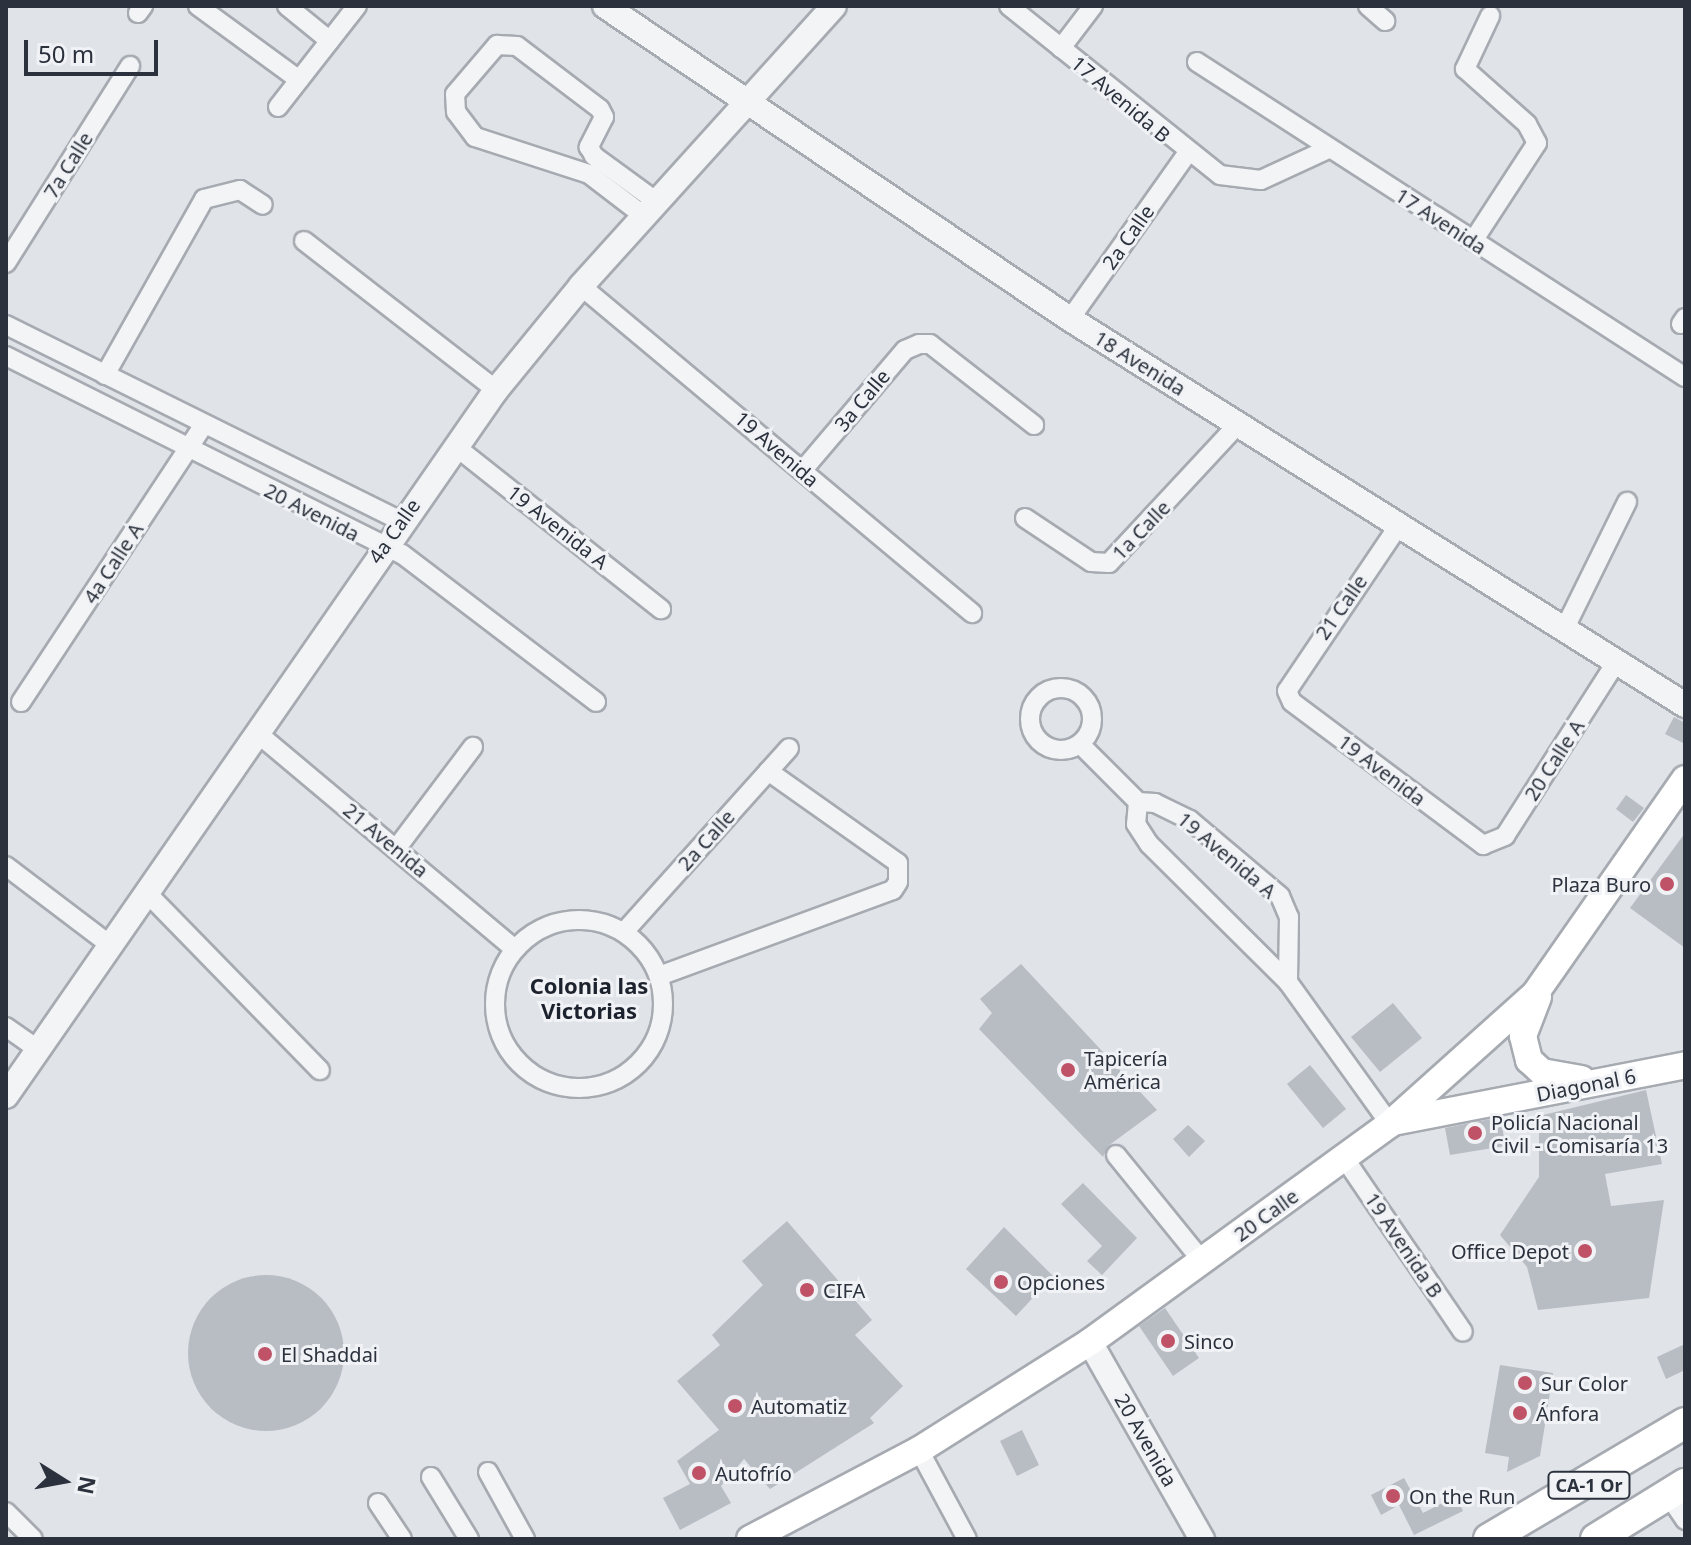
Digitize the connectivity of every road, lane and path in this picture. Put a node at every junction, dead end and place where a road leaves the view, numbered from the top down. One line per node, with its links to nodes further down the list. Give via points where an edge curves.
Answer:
1 (198, 6): 15 (street)
2 (287, 6): 11 (street)
3 (357, 6): 11 (street)
4 (605, 6): 16 (street, 18 Avenida)
5 (834, 6): 16 (street, 4a Calle)
6 (1009, 6): 12 (street, 17 Avenida B)
7 (1093, 6): 12 (street)
8 (1368, 6): 10 (street)
9 (1490, 16): 23 (street, via 1465,69 1527,124 1537,143)
10 (1385, 21)
11 (330, 41): 15 (street)
12 (1061, 48): 19 (street, 17 Avenida B)
13 (1197, 62): 18 (street, 17 Avenida)
14 (130, 66): 24 (street, 7a Calle)
15 (299, 80): 17 (street)
16 (745, 104): 21 (street, 4a Calle); 26 (street, 18 Avenida)
17 (278, 107)
18 (1328, 149): 19 (street, 17 Avenida B, via 1287,171 1240,181); 23 (street, 17 Avenida)
19 (1187, 154): 26 (street, 2a Calle)
20 (263, 205): 29 (street, via 240,190 204,199)
21 (650, 209): 21 (street, via 589,147 604,117 600,109 517,46 497,45 455,94 456,112 475,137 589,174); 25 (street, 4a Calle)
22 (304, 241): 31 (street)
23 (1473, 241): 30 (street, 17 Avenida)
24 (6, 263)
25 (581, 286): 31 (street, 4a Calle); 37 (street, 19 Avenida)
26 (1070, 319): 33 (street, 18 Avenida)
27 (6, 325): 29 (street, 20 Avenida)
28 (6, 356): 36 (street, 20 Avenida)
29 (105, 375): 32 (street, 20 Avenida)
30 (1685, 377)
31 (496, 390): 35 (street, 4a Calle)
32 (204, 424): 36 (street, 4a Calle A); 40 (street, 20 Avenida)
33 (1238, 424): 39 (street, 1a Calle, via 1109,563 1091,562); 41 (street, 18 Avenida)
34 (1034, 425): 37 (street, 3a Calle, via 930,344 905,350)
35 (455, 446): 40 (street, 4a Calle); 43 (street, 19 Avenida A)
36 (188, 448): 42 (street, 20 Avenida); 48 (street, 4a Calle A)
37 (802, 471): 44 (street, 19 Avenida)
38 (1627, 502): 45 (street)
39 (1025, 518)
40 (400, 521): 42 (street, 4a Calle)
41 (1399, 525): 45 (street, 18 Avenida); 47 (street, 21 Calle)
42 (381, 548): 49 (street, 20 Avenida, via 402,554); 51 (street, 4a Calle)
43 (661, 609)
44 (972, 613)
45 (1564, 630): 46 (street, 18 Avenida)
46 (1617, 661): 50 (street, 18 Avenida); 58 (street, 20 Calle A, via 1505,836)
47 (1287, 691): 58 (street, 19 Avenida, via 1292,702)
48 (21, 702)
49 (596, 702)
50 (1685, 705)
51 (256, 732): 59 (street, 21 Avenida); 61 (street, 4a Calle)
52 (1080, 744): 57 (street, 19 Avenida A)
53 (473, 747): 59 (street)
54 (789, 748): 55 (street, 2a Calle)
55 (768, 771): 62 (street, 2a Calle); 65 (street, via 898,863 893,890)
56 (1685, 779): 67 (main road, 20 Calle)
57 (1138, 802): 66 (street, 19 Avenida A, via 1136,824 1149,844); 66 (street, 19 Avenida A, via 1155,803 1190,820 1280,896 1289,917)
58 (1483, 845)
59 (396, 849): 64 (street, 21 Avenida)
60 (6, 866): 63 (street)
61 (146, 892): 63 (street, 4a Calle); 71 (street)
62 (624, 932): 64 (street, via 592,920 558,922); 65 (street)
63 (110, 945): 69 (street, 4a Calle)
64 (515, 949): 65 (street, via 496,993 503,1042 528,1072 564,1088 602,1086 636,1067 658,1034)
65 (659, 976)
66 (1288, 982): 74 (street, 19 Avenida A)
67 (1544, 983): 72 (main road, via 1525,1027 1529,1060 1564,1078); 74 (main road, 20 Calle)
68 (6, 1027): 69 (street)
69 (38, 1049): 73 (street, 4a Calle)
70 (1685, 1065): 72 (main road, Diagonal 6)
71 (320, 1070)
72 (1615, 1080): 74 (main road, Diagonal 6)
73 (6, 1096)
74 (1391, 1123): 76 (main road, 20 Calle)
75 (1116, 1155): 77 (street)
76 (1345, 1159): 77 (main road, 20 Calle); 78 (street, 19 Avenida B)
77 (1202, 1261): 79 (main road, 20 Calle)
78 (1463, 1332)
79 (1090, 1342): 81 (main road, 20 Calle); 93 (street, 20 Avenida)
80 (1685, 1423): 94 (highway, CA-1 Or)
81 (919, 1450): 91 (main road, 20 Calle); 92 (street)
82 (488, 1472): 90 (street)
83 (431, 1477): 89 (street)
84 (1680, 1500): 95 (highway, CA-1 Or)
85 (378, 1503): 88 (street)
86 (6, 1512): 87 (street)
87 (33, 1539)
88 (402, 1539)
89 (469, 1539)
90 (525, 1539)
91 (750, 1539)
92 (967, 1539)
93 (1202, 1539)
94 (1489, 1539)
95 (1596, 1539)

